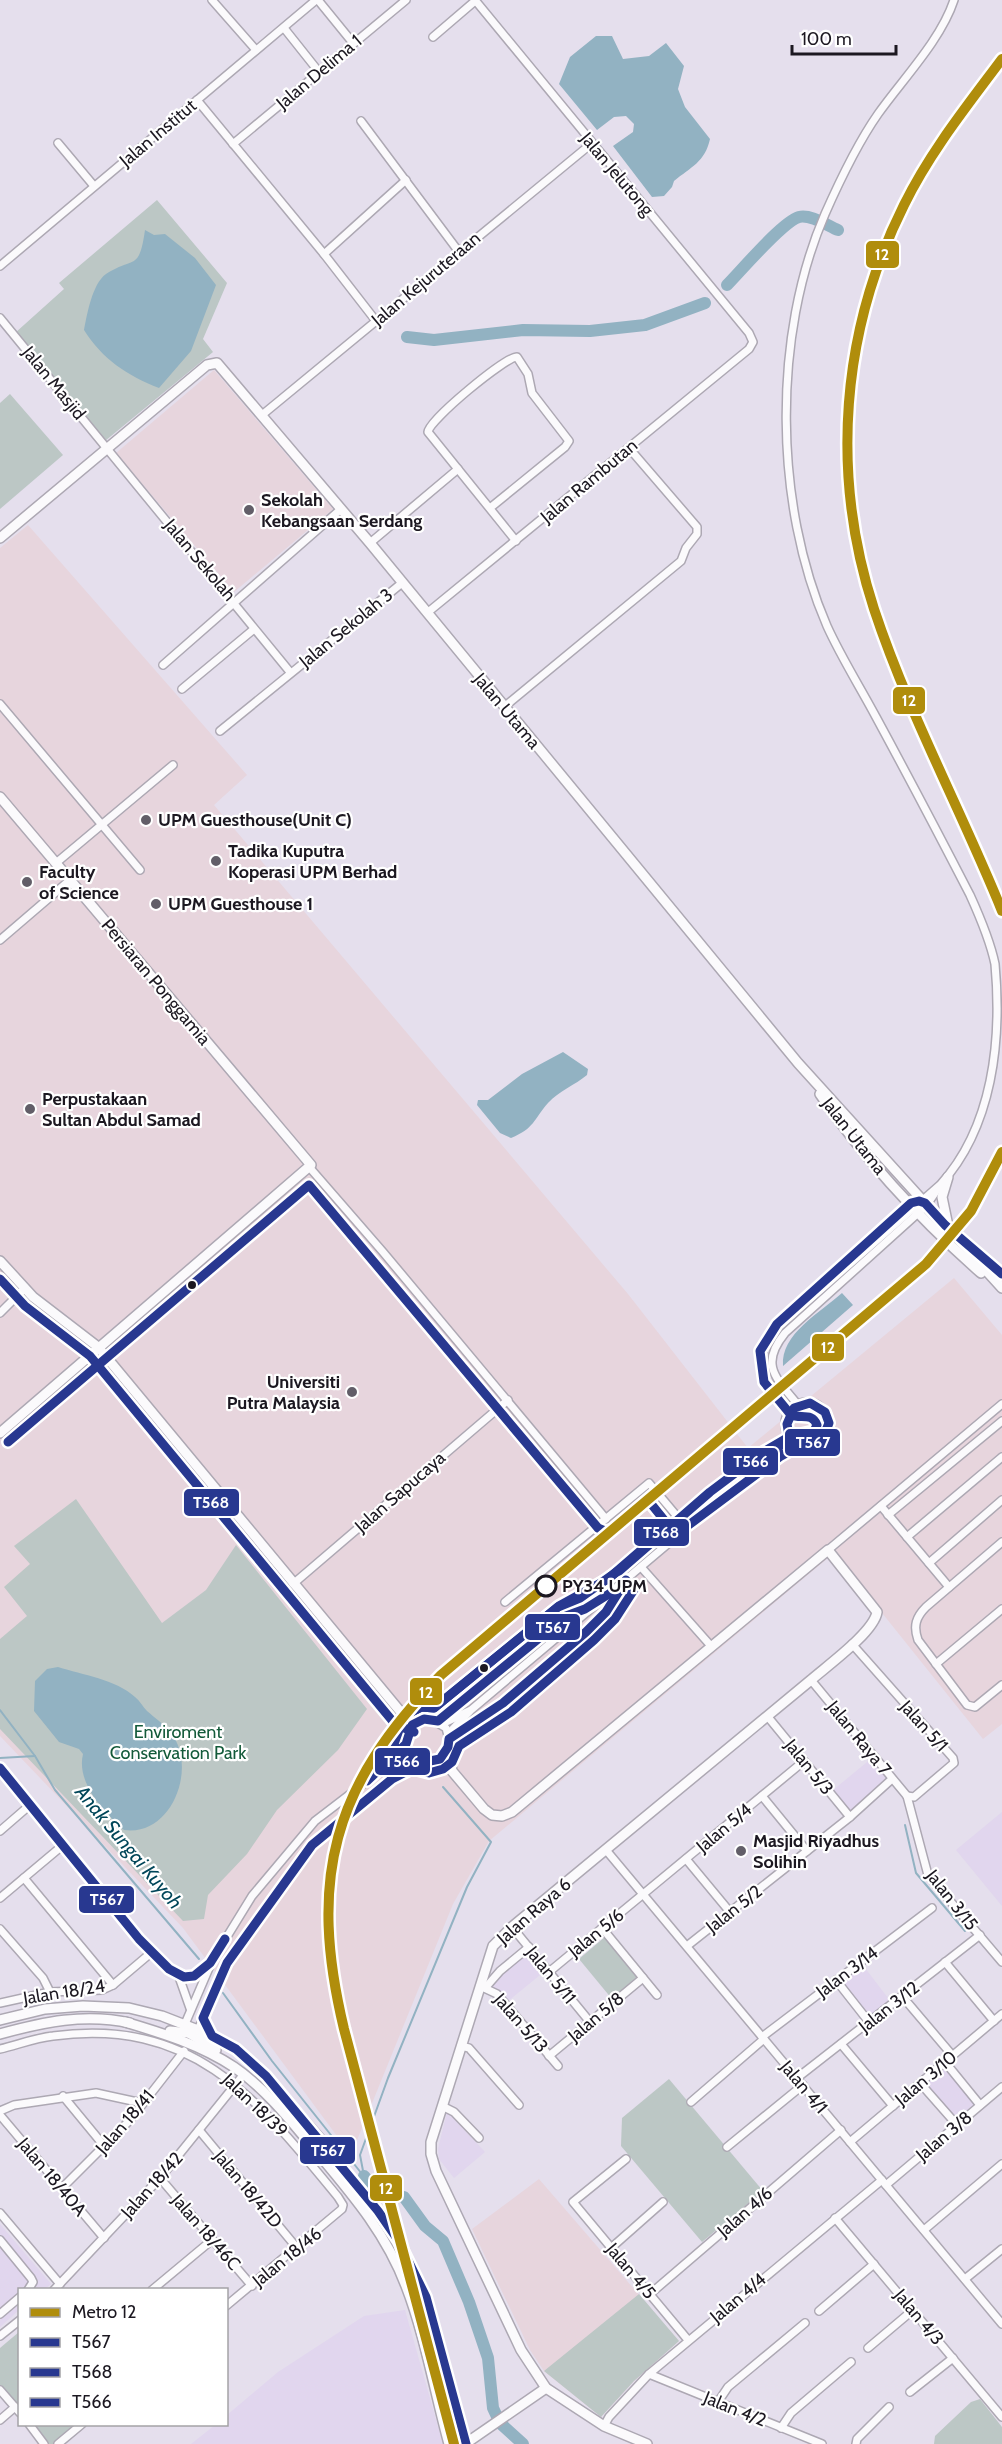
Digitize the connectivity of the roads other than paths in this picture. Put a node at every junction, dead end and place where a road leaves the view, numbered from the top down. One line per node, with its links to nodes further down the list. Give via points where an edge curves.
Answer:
1 (212, 0): 9 (street)
2 (317, 0): 6 (street, Jalan Institut); 8 (street)
3 (406, 0): 8 (street, Jalan Delima 1)
4 (475, 0): 7 (street); 15 (street, Jalan Jelutong)
5 (954, 0): 54 (street, via 937,33 876,117 825,215 803,281 786,391 791,490 801,541 827,626 970,895 995,964 1001,1022 994,1076 975,1134)
6 (284, 28): 9 (street, Jalan Institut); 10 (street)
7 (433, 37)
8 (353, 43): 10 (street, Jalan Delima 1)
9 (256, 50): 11 (street, Jalan Institut)
10 (319, 72): 14 (street, Jalan Delima 1)
11 (197, 100): 14 (street); 17 (street, Jalan Institut)
12 (361, 121): 16 (street)
13 (58, 143): 17 (street)
14 (233, 144): 19 (street)
15 (591, 144): 18 (street, Jalan Kejuruteraan); 23 (street, Jalan Jelutong, via 749,333 753,342)
16 (406, 180): 18 (street); 19 (street)
17 (94, 186): 20 (street, Jalan Institut)
18 (459, 252): 22 (street, Jalan Kejuruteraan)
19 (324, 254): 22 (street)
20 (0, 266)
21 (0, 318): 26 (street, Jalan Masjid)
22 (376, 321): 24 (street, Jalan Kejuruteraan)
23 (749, 349): 25 (street, Jalan Rambutan)
24 (262, 415): 26 (street, Jalan Utama, via 214,362); 29 (street, Jalan Utama)
25 (629, 448): 33 (street, Jalan Rambutan); 43 (street, via 697,527 697,534 681,561)
26 (107, 450): 30 (street); 36 (street, Jalan Sekolah)
27 (458, 469): 28 (street); 28 (street, via 430,436 428,428 503,363 517,357 528,374 532,393 569,441); 34 (street)
28 (490, 508): 33 (street)
29 (341, 510): 34 (street, Jalan Utama); 36 (street)
30 (30, 511): 31 (street); 32 (street)
31 (0, 532)
32 (0, 538)
33 (516, 541): 37 (street, Jalan Rambutan)
34 (370, 543): 35 (street, Jalan Utama)
35 (402, 583): 37 (street, Jalan Utama); 40 (street, Jalan Sekolah 3)
36 (234, 602): 38 (street, Jalan Sekolah); 39 (street)
37 (427, 613): 43 (street, Jalan Utama)
38 (254, 629): 40 (street, Jalan Sekolah); 41 (street)
39 (163, 665)
40 (290, 672): 44 (street, Jalan Sekolah 3)
41 (183, 689)
42 (0, 704): 47 (street)
43 (504, 707): 52 (street, Jalan Utama)
44 (220, 731)
45 (173, 765): 47 (street)
46 (0, 796): 48 (street, Persiaran Ponggamia)
47 (101, 824): 48 (street); 49 (street)
48 (56, 863): 50 (street, Persiaran Ponggamia)
49 (140, 870)
50 (70, 880): 51 (street); 53 (street, Persiaran Ponggamia, via 309,1162)
51 (0, 940)
52 (798, 1063): 55 (street, Jalan Utama); 56 (street, Jalan Utama, via 864,1153)
53 (310, 1168): 63 (street); 65 (street)
54 (948, 1177): 55 (street); 57 (street, via 942,1197)
55 (923, 1203): 56 (street); 57 (street, Jalan Utama)
56 (915, 1210): 60 (street, Jalan Utama, via 936,1234); 67 (street, via 776,1344 771,1355 775,1376); 68 (street, via 764,1342 759,1358 761,1371)
57 (949, 1229): 60 (street, Jalan Utama)
58 (0, 1261): 59 (street)
59 (25, 1288): 61 (street); 62 (street)
60 (1002, 1289)
61 (0, 1313)
62 (77, 1332): 63 (street); 64 (street, via 84,1343)
63 (98, 1347): 64 (street); 86 (street)
64 (84, 1359): 70 (street)
65 (507, 1400): 78 (street); 86 (street, Jalan Sapucaya)
66 (1002, 1404): 76 (street)
67 (798, 1405): 68 (street); 72 (street, via 818,1406 829,1423 822,1440 811,1446)
68 (788, 1415): 71 (street)
69 (1002, 1421): 77 (street)
70 (0, 1433)
71 (789, 1436): 72 (street); 74 (street)
72 (800, 1445): 74 (street)
73 (1002, 1457): 80 (street)
74 (755, 1473): 79 (street)
75 (1002, 1500): 83 (street)
76 (881, 1506): 77 (street); 82 (street)
77 (888, 1515): 80 (street)
78 (606, 1519): 79 (street, via 649,1483); 89 (street)
79 (686, 1527): 84 (street)
80 (907, 1537): 83 (street)
81 (1002, 1542): 87 (street)
82 (828, 1550): 91 (street, Jalan Raya 6, via 876,1617); 92 (street)
83 (928, 1563): 87 (street)
84 (641, 1567): 85 (street); 92 (street)
85 (626, 1580): 88 (street); 102 (street, via 606,1612 586,1632 503,1704)
86 (293, 1584): 97 (street)
87 (949, 1587): 93 (street, via 920,1613 914,1628)
88 (609, 1594): 96 (street); 100 (street, via 566,1616)
89 (505, 1602)
90 (1002, 1609): 93 (street)
91 (852, 1644): 94 (street, Jalan Raya 6); 109 (street, Jalan 5/1, via 953,1758 954,1763 914,1797)
92 (711, 1646): 102 (street, via 512,1812 502,1816 484,1809 452,1771)
93 (936, 1664): 95 (street, via 967,1705 975,1707)
94 (811, 1680): 98 (street, Jalan Raya 6); 107 (street, Jalan Raya 7)
95 (1002, 1685)
96 (471, 1710): 100 (street); 102 (street)
97 (404, 1716): 99 (street); 101 (street)
98 (768, 1717): 104 (street, Jalan 5/3); 114 (street, Jalan Raya 6)
99 (418, 1721): 100 (street); 101 (street)
100 (440, 1723): 102 (street)
101 (408, 1731): 103 (street)
102 (449, 1740): 105 (street, via 440,1759)
103 (406, 1744): 105 (street, via 412,1756); 129 (street, via 375,1775 315,1821 252,1896)
104 (804, 1761): 108 (street, Jalan 5/4); 111 (street, Jalan 5/3)
105 (425, 1762): 144 (street, via 392,1779 312,1845 227,1963)
106 (0, 1768): 110 (street)
107 (892, 1779): 109 (street, Jalan Raya 7); 111 (street, Jalan 5/2)
108 (762, 1796): 115 (street); 116 (street, Jalan 5/4)
109 (907, 1796): 125 (street, Jalan 3/15, via 928,1875)
110 (30, 1805): 112 (street); 113 (street)
111 (850, 1817): 115 (street, Jalan 5/2)
112 (0, 1831)
113 (62, 1846): 117 (street); 128 (street)
114 (606, 1850): 118 (street, Jalan 4/1); 122 (street, Jalan Raya 6)
115 (807, 1851): 121 (street, Jalan 5/2)
116 (686, 1859): 118 (street, Jalan 5/4); 121 (street)
117 (24, 1878): 119 (street); 136 (street)
118 (644, 1894): 123 (street, Jalan 5/6); 126 (street, Jalan 4/1)
119 (0, 1898)
120 (932, 1908): 135 (street, Jalan 3/14)
121 (730, 1912): 126 (street, Jalan 5/2)
122 (512, 1927): 127 (street, Jalan 5/11); 137 (street, Jalan Raya 6, via 490,1952)
123 (602, 1928): 132 (street, Jalan 5/6); 134 (street)
124 (0, 1929): 138 (street)
125 (980, 1935): 130 (street, Jalan 3/12); 131 (street, Jalan 3/15)
126 (687, 1946): 153 (street, Jalan 4/1)
127 (529, 1947): 132 (street, Jalan 5/11); 137 (street)
128 (152, 1952): 133 (street); 136 (street, Jalan 18/24)
129 (212, 1961): 133 (street, via 198,1974); 142 (street)
130 (945, 1962): 140 (street, Jalan 3/12); 146 (street)
131 (1002, 1962)
132 (549, 1972): 148 (street, Jalan 5/11)
133 (178, 1974): 142 (street)
134 (643, 1978): 139 (street); 148 (street, Jalan 5/8)
135 (836, 1980): 149 (street); 153 (street, Jalan 3/14)
136 (113, 1985): 138 (street, Jalan 18/24, via 102,1990)
137 (483, 1986): 155 (street, Jalan Raya 6); 159 (street, Jalan 5/13, via 496,1994)
138 (51, 1992): 141 (street, Jalan 18/24)
139 (657, 1995)
140 (902, 1996): 149 (street, Jalan 3/12); 158 (street)
141 (0, 2003)
142 (190, 2009): 150 (street)
143 (1002, 2014): 146 (street, Jalan 3/10)
144 (203, 2018): 150 (street); 152 (street)
145 (0, 2020): 150 (street, via 45,2009 83,2006 129,2008)
146 (994, 2021): 158 (street, Jalan 3/10)
147 (125, 2022): 150 (street); 151 (street, via 88,2018 44,2021); 162 (street, via 183,2040)
148 (590, 2022): 159 (street, Jalan 5/8)
149 (869, 2022): 154 (street, Jalan 3/12)
150 (188, 2027): 152 (street); 164 (street, via 236,2063)
151 (0, 2034)
152 (212, 2036): 227 (street, via 236,2049 266,2076 323,2142 398,2240 426,2297)
153 (763, 2038): 163 (street, Jalan 4/1); 170 (street, Jalan 3/14)
154 (841, 2044): 163 (street, Jalan 3/12); 175 (street)
155 (461, 2046): 172 (street, via 469,2048); 174 (street, Jalan Raya 6)
156 (0, 2049): 157 (street, Jalan 18/39, via 53,2036 111,2034)
157 (184, 2051): 166 (street, Jalan 18/39); 171 (street, Jalan 18/41)
158 (952, 2055): 160 (street, Jalan 3/10)
159 (549, 2056): 161 (street, Jalan 5/13)
160 (945, 2062): 165 (street, Jalan 3/10); 173 (street)
161 (558, 2066)
162 (244, 2074): 164 (street); 166 (street, Jalan 18/42)
163 (797, 2078): 167 (street, Jalan 4/1)
164 (254, 2082): 237 (street, via 371,2217 384,2238 407,2287)
165 (920, 2083): 175 (street, Jalan 3/10); 177 (street)
166 (237, 2084): 178 (street, Jalan 18/42); 190 (street, Jalan 18/39, via 265,2110)
167 (803, 2085): 179 (street, Jalan 4/1); 183 (street)
168 (1002, 2087): 173 (street, Jalan 3/8)
169 (63, 2096): 171 (street, via 96,2093); 176 (street, via 14,2105); 182 (street)
170 (691, 2102)
171 (142, 2103): 182 (street, Jalan 18/41)
172 (519, 2105)
173 (980, 2105): 177 (street, Jalan 3/8)
174 (442, 2106): 180 (street, via 454,2112); 221 (street, Jalan Raya 6, via 430,2149 436,2171 521,2350)
175 (893, 2106): 181 (street, Jalan 3/10)
176 (0, 2113): 188 (street, Jalan 18/40A)
177 (957, 2125): 187 (street, Jalan 3/8)
178 (199, 2130): 186 (street, Jalan 18/42); 197 (street, Jalan 18/42D)
179 (841, 2130): 181 (street, Jalan 4/1); 206 (street, Jalan 4/6)
180 (479, 2139)
181 (850, 2142): 187 (street, Jalan 4/1)
182 (105, 2147): 188 (street, Jalan 18/41)
183 (727, 2147)
184 (626, 2159): 198 (street, Jalan 4/5, via 573,2202)
185 (1002, 2164): 193 (street)
186 (159, 2178): 194 (street, Jalan 18/42); 196 (street, Jalan 18/46C)
187 (884, 2182): 192 (street, Jalan 4/4); 193 (street, Jalan 4/1)
188 (62, 2188): 194 (street, Jalan 18/40A)
189 (663, 2202): 198 (street)
190 (343, 2205): 197 (street, Jalan 18/46, via 340,2213)
191 (0, 2213): 203 (street)
192 (835, 2218): 200 (street, Jalan 4/3); 216 (street, Jalan 4/4)
193 (924, 2230): 201 (street, Jalan 4/1)
194 (104, 2238): 203 (street, Jalan 18/42)
195 (0, 2240): 204 (street, via 31,2278)
196 (212, 2240): 202 (street, Jalan 18/46C); 205 (street)
197 (297, 2248): 202 (street, Jalan 18/46)
198 (611, 2248): 206 (street, Jalan 4/5)
199 (1002, 2249): 201 (street)
200 (874, 2264): 209 (street, Jalan 4/3); 210 (street)
201 (965, 2279): 214 (street, Jalan 4/1)
202 (252, 2286): 208 (street, Jalan 18/46)
203 (57, 2287)
204 (29, 2288)
205 (153, 2288)
206 (650, 2294): 216 (street, Jalan 4/5)
207 (18, 2299): 211 (street)
208 (228, 2304)
209 (913, 2310): 217 (street); 218 (street, Jalan 4/3)
210 (819, 2311)
211 (0, 2314)
212 (18, 2322): 215 (street)
213 (805, 2323): 224 (street, via 728,2387)
214 (1002, 2324)
215 (0, 2336)
216 (688, 2340): 220 (street, Jalan 4/4)
217 (868, 2348)
218 (953, 2358): 223 (street); 228 (street, Jalan 4/3)
219 (851, 2362): 233 (street, via 790,2413)
220 (649, 2374): 224 (street, Jalan 4/2); 232 (street, Jalan 4/4)
221 (546, 2388): 232 (street); 234 (street)
222 (0, 2390): 226 (street)
223 (910, 2392)
224 (718, 2402): 233 (street, Jalan 4/2)
225 (890, 2407): 241 (street)
226 (17, 2410): 229 (street)
227 (457, 2414): 234 (street, via 467,2429); 238 (street)
228 (1002, 2417)
229 (0, 2420)
230 (31, 2426): 235 (street)
231 (80, 2426): 236 (street)
232 (604, 2426): 239 (street)
233 (781, 2428): 240 (street, Jalan 4/2)
234 (483, 2432): 238 (street)
235 (45, 2444)
236 (58, 2444)
237 (449, 2444)
238 (466, 2444)
239 (647, 2444)
240 (822, 2444)
241 (856, 2444)

